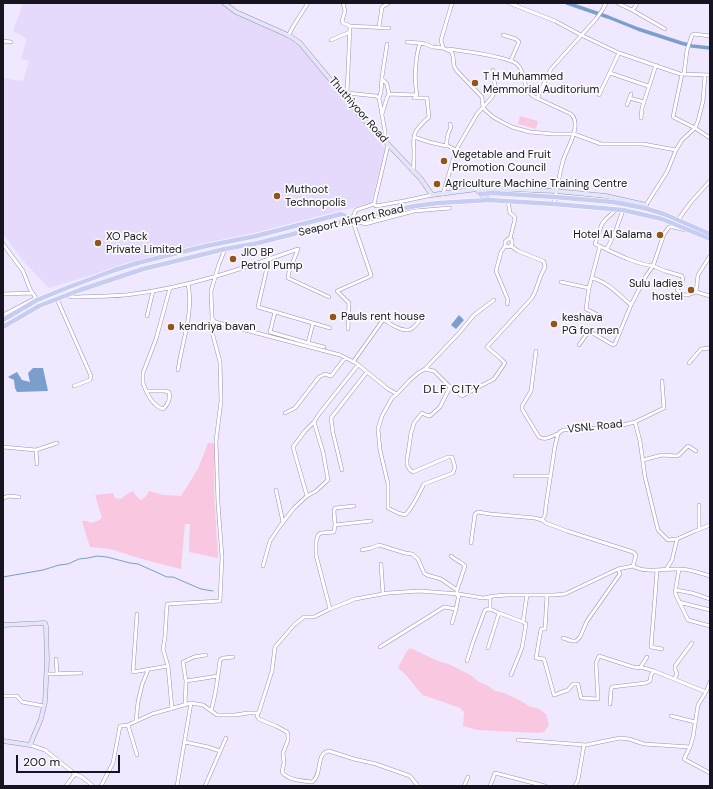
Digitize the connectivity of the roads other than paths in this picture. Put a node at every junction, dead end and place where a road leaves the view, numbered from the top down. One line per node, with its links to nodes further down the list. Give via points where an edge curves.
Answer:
1 (224, 3): 18 (street, Thuthiyoor Road, via 236,12)
2 (308, 3): 18 (street)
3 (343, 3): 11 (street, via 345,11 342,21)
4 (389, 3): 12 (street, via 382,7)
5 (452, 3): 26 (street, via 442,40)
6 (509, 3): 17 (street, via 555,21)
7 (606, 3): 17 (street)
8 (617, 3): 10 (street)
9 (637, 3): 10 (street)
10 (632, 10): 14 (street)
11 (350, 26): 12 (street); 15 (street)
12 (379, 27): 13 (street)
13 (389, 28)
14 (665, 29)
15 (350, 32): 20 (street); 37 (street)
16 (503, 35): 28 (street, via 519,42)
17 (581, 35): 27 (street); 44 (street, via 551,69 538,96)
18 (288, 36): 37 (street, Thuthiyoor Road, via 300,43)
19 (710, 36): 32 (street, via 692,34)
20 (331, 40)
21 (3, 41): 22 (street)
22 (11, 42)
23 (407, 42): 25 (street)
24 (387, 44): 35 (street)
25 (420, 44): 26 (street); 38 (street, via 416,74 417,95)
26 (443, 48): 28 (street); 47 (street, via 451,51 457,71 482,96)
27 (619, 53): 29 (street); 31 (street)
28 (511, 60): 44 (street, via 522,71 527,90)
29 (656, 65): 32 (street); 36 (street)
30 (493, 70): 47 (street, via 496,90)
31 (610, 73): 36 (street, via 648,86); 40 (street)
32 (683, 74): 33 (street); 51 (street, via 673,117)
33 (705, 75): 34 (street); 51 (street, via 704,101)
34 (710, 75)
35 (382, 79): 38 (street, via 387,84); 41 (street)
36 (650, 84): 45 (street)
37 (346, 94): 41 (street); 55 (street, Thuthiyoor Road, via 363,119)
38 (389, 94): 48 (street)
39 (631, 94): 43 (street)
40 (599, 95)
41 (379, 98): 48 (street)
42 (414, 98): 53 (street, via 428,98 429,117 415,132)
43 (629, 98): 45 (street); 46 (street)
44 (539, 99): 52 (street, via 575,117)
45 (644, 102): 49 (street)
46 (627, 105)
47 (483, 108): 52 (street, via 492,117 520,130 542,134); 57 (street)
48 (382, 114): 55 (street)
49 (641, 118)
50 (450, 124): 56 (street, via 452,127)
51 (695, 128): 54 (street); 58 (street)
52 (574, 134): 58 (street, via 601,144 643,144); 63 (street, via 563,160)
53 (414, 137): 56 (street); 59 (street)
54 (710, 138)
55 (387, 143): 59 (street, Thuthiyoor Road); 67 (street)
56 (446, 146): 57 (street)
57 (456, 150): 62 (street)
58 (676, 150): 69 (street, via 667,172)
59 (414, 172): 64 (street, Thuthiyoor Road)
60 (710, 181): 74 (street)
61 (478, 192): 62 (street); 63 (main road, Seaport Airport Road); 65 (street)
62 (442, 194): 64 (street)
63 (556, 194): 68 (street); 69 (main road, Seaport Airport Road)
64 (432, 195): 67 (street, via 376,206)
65 (489, 200): 66 (main road, Seaport Airport Road); 73 (main road, Seaport Airport Road, via 415,206)
66 (508, 202): 68 (main road, Seaport Airport Road); 77 (street, via 510,213 516,219)
67 (374, 204): 73 (street, via 356,210)
68 (554, 204): 71 (main road, Seaport Airport Road)
69 (645, 207): 74 (main road, Seaport Airport Road)
70 (450, 208): 73 (street, via 414,211 365,224)
71 (617, 209): 72 (main road, Seaport Airport Road); 82 (street, via 602,224 595,244)
72 (622, 210): 74 (main road, Seaport Airport Road); 84 (street)
73 (352, 219): 83 (main road, Seaport Airport Road); 101 (main road, via 341,214 142,262); 116 (street, via 371,276 337,291 349,303)
74 (676, 222): 75 (main road, Seaport Airport Road); 76 (main road, Seaport Airport Road)
75 (689, 231): 78 (main road, Seaport Airport Road); 87 (street, via 669,227)
76 (710, 234)
77 (510, 239): 80 (street, via 506,240); 81 (street, via 513,242)
78 (710, 239)
79 (3, 244): 96 (street, via 23,271)
80 (505, 246): 81 (street); 104 (street, via 496,271 508,300)
81 (511, 246): 131 (street, via 544,262 535,292 487,347 504,363 494,379 463,396)
82 (600, 246): 84 (street); 89 (street)
83 (225, 249): 88 (street); 98 (main road, Seaport Airport Road, via 144,269)
84 (607, 249): 87 (street)
85 (710, 256): 95 (street, via 698,275)
86 (269, 259): 88 (street); 100 (street, via 298,249 288,278); 106 (street, via 258,307)
87 (653, 266): 95 (street, via 682,276 683,281 677,290 684,295 690,296); 105 (street)
88 (215, 277): 91 (street); 110 (street, via 210,291)
89 (592, 278): 93 (street); 105 (street, via 608,285)
90 (561, 282): 93 (street)
91 (188, 284): 92 (street); 127 (street, via 188,318)
92 (170, 288): 94 (street); 132 (street, via 156,339 143,372 143,382)
93 (589, 288): 111 (street, via 586,309)
94 (153, 291): 98 (street, via 126,295); 108 (street)
95 (696, 292): 99 (street)
96 (32, 293): 97 (street); 101 (street)
97 (3, 294)
98 (66, 296): 102 (main road, Seaport Airport Road)
99 (710, 296)
100 (329, 297)
101 (36, 299): 107 (street); 112 (main road)
102 (57, 299): 114 (main road, Seaport Airport Road, via 39,306); 130 (street, via 91,376 90,380)
103 (494, 300): 126 (street, via 474,315)
104 (507, 304)
105 (631, 305): 118 (street, via 615,344 589,331)
106 (275, 312): 113 (street); 117 (street, via 270,332)
107 (3, 315)
108 (147, 316)
109 (424, 316): 123 (street, via 414,328 406,330 383,320)
110 (212, 318): 122 (street, via 215,322); 200 (street, via 211,328 220,362 221,401 216,441 222,557 220,601 167,604 163,649)
111 (602, 318)
112 (3, 320)
113 (313, 323): 115 (street); 117 (street)
114 (3, 327)
115 (330, 328)
116 (348, 329)
117 (308, 343): 119 (street)
118 (579, 345)
119 (324, 347)
120 (710, 348): 124 (street, via 701,349)
121 (536, 351): 137 (street, via 531,391 522,409 541,439)
122 (345, 358): 123 (street); 134 (street, via 332,376 324,374 319,377 295,408)
123 (353, 362): 125 (street)
124 (689, 363)
125 (358, 365): 128 (street); 135 (street)
126 (425, 369): 131 (street, via 434,371); 133 (street, via 418,372)
127 (178, 370)
128 (367, 372): 133 (street); 144 (street, via 331,418)
129 (662, 381): 136 (street, via 664,408)
130 (74, 386)
131 (450, 387): 133 (street, via 435,412 430,416 422,413 414,423 407,465 413,472 452,457 455,467 453,473 424,484 405,514 388,508 388,484 378,429 382,416)
132 (147, 391): 132 (street, via 155,405 163,409 166,406 169,392)
133 (397, 394)
134 (285, 413)
135 (314, 422): 148 (street, via 293,447); 148 (street, via 328,480)
136 (635, 422): 137 (street, VSNL Road, via 615,427 563,430); 142 (street, VSNL Road)
137 (558, 434): 146 (street, VSNL Road)
138 (57, 443): 140 (street)
139 (3, 447): 140 (street)
140 (36, 450): 143 (street)
141 (696, 451): 142 (street, via 688,446 677,456 662,455)
142 (643, 460): 159 (street, VSNL Road, via 658,530 668,540)
143 (37, 464)
144 (342, 470)
145 (515, 476): 146 (street)
146 (551, 476): 153 (street, VSNL Road)
147 (276, 490): 155 (street)
148 (307, 496): 155 (street)
149 (19, 497): 150 (street)
150 (3, 498)
151 (699, 505): 158 (street)
152 (354, 506): 156 (street, via 336,508)
153 (542, 520): 160 (street, via 478,512 475,514); 165 (street, via 567,531 633,552 636,555)
154 (371, 521): 156 (street)
155 (283, 522): 164 (street, via 270,541)
156 (335, 525): 180 (street, via 334,532 321,533 316,542 316,555)
157 (710, 525): 158 (street)
158 (699, 529): 159 (street)
159 (677, 539): 166 (street, via 672,560)
160 (471, 543)
161 (362, 550): 171 (street, via 379,545 412,554 418,559 426,575 441,579)
162 (450, 556): 171 (street, via 465,566)
163 (380, 564): 173 (street)
164 (263, 566)
165 (633, 566): 167 (street); 169 (street)
166 (667, 568): 168 (street); 169 (street)
167 (618, 569): 176 (street, via 565,594); 190 (street, via 620,574 587,621 580,637 572,642)
168 (679, 569): 170 (street); 172 (street)
169 (657, 570): 194 (street, via 651,647)
170 (710, 576)
171 (457, 590): 174 (street)
172 (676, 590): 178 (street); 179 (street)
173 (383, 594): 174 (street, via 420,591); 180 (street, via 355,599)
174 (458, 594): 177 (street); 181 (street)
175 (527, 595): 176 (street); 177 (street); 186 (street)
176 (547, 595): 201 (street, via 545,629 542,629 536,658 544,659 554,695 568,690 573,684 578,684 581,698 598,699 596,663 599,656)
177 (490, 597): 182 (street)
178 (710, 599)
179 (679, 602): 183 (street); 189 (street, via 688,620)
180 (330, 609): 220 (street, via 314,617 304,617 275,647 272,671)
181 (456, 609): 187 (street); 192 (street, via 444,607)
182 (490, 609): 184 (street); 199 (street, via 485,610)
183 (710, 610)
184 (498, 613): 186 (street); 193 (street)
185 (137, 614): 202 (street, via 133,672)
186 (524, 622): 207 (street, via 526,624 522,648)
187 (452, 623)
188 (3, 625): 206 (street, via 46,624)
189 (710, 626)
190 (563, 638)
191 (692, 643): 209 (street, via 675,666 677,674)
192 (380, 647)
193 (488, 648)
194 (662, 649)
195 (206, 655): 210 (street, via 183,662)
196 (233, 657): 208 (street, via 220,660)
197 (647, 657): 201 (street)
198 (56, 660): 204 (street)
199 (467, 661)
200 (168, 666): 202 (street); 218 (street)
201 (640, 668): 203 (street)
202 (148, 670): 222 (street, via 138,702)
203 (654, 671): 209 (street); 215 (street, via 650,681 646,683 612,687)
204 (56, 673): 205 (street); 206 (street)
205 (81, 673)
206 (47, 674): 217 (street)
207 (511, 675)
208 (218, 676): 210 (street); 219 (street)
209 (674, 679): 212 (street)
210 (186, 681): 216 (street)
211 (710, 682): 212 (street)
212 (706, 692): 223 (street, via 698,705)
213 (3, 696): 217 (street, via 16,696 22,702)
214 (191, 703): 216 (street); 219 (street, via 203,705); 228 (street)
215 (610, 704)
216 (185, 705): 218 (street)
217 (44, 706): 229 (street)
218 (172, 709): 222 (street)
219 (211, 710): 220 (street, via 217,715)
220 (258, 713): 242 (street, via 259,719 287,732 282,772 286,776 314,781 323,754 329,751 410,776)
221 (671, 716): 223 (street)
222 (136, 721): 224 (street)
223 (695, 722): 231 (street)
224 (128, 725): 233 (street); 239 (street, via 120,726 114,764)
225 (226, 738): 232 (street)
226 (518, 740): 230 (street)
227 (3, 741): 229 (street)
228 (185, 742): 232 (street); 240 (street)
229 (30, 745): 235 (street, via 45,750)
230 (584, 745): 231 (street, via 620,738 644,744); 246 (street)
231 (690, 747): 234 (street, via 684,759)
232 (220, 751): 241 (street)
233 (137, 755)
234 (710, 773)
235 (75, 774): 237 (street); 238 (street)
236 (468, 777): 243 (street)
237 (66, 786)
238 (92, 786)
239 (101, 786)
240 (177, 786)
241 (205, 786)
242 (418, 786)
243 (464, 786)
244 (490, 786): 245 (street, via 495,772)
245 (545, 786)
246 (575, 786)

